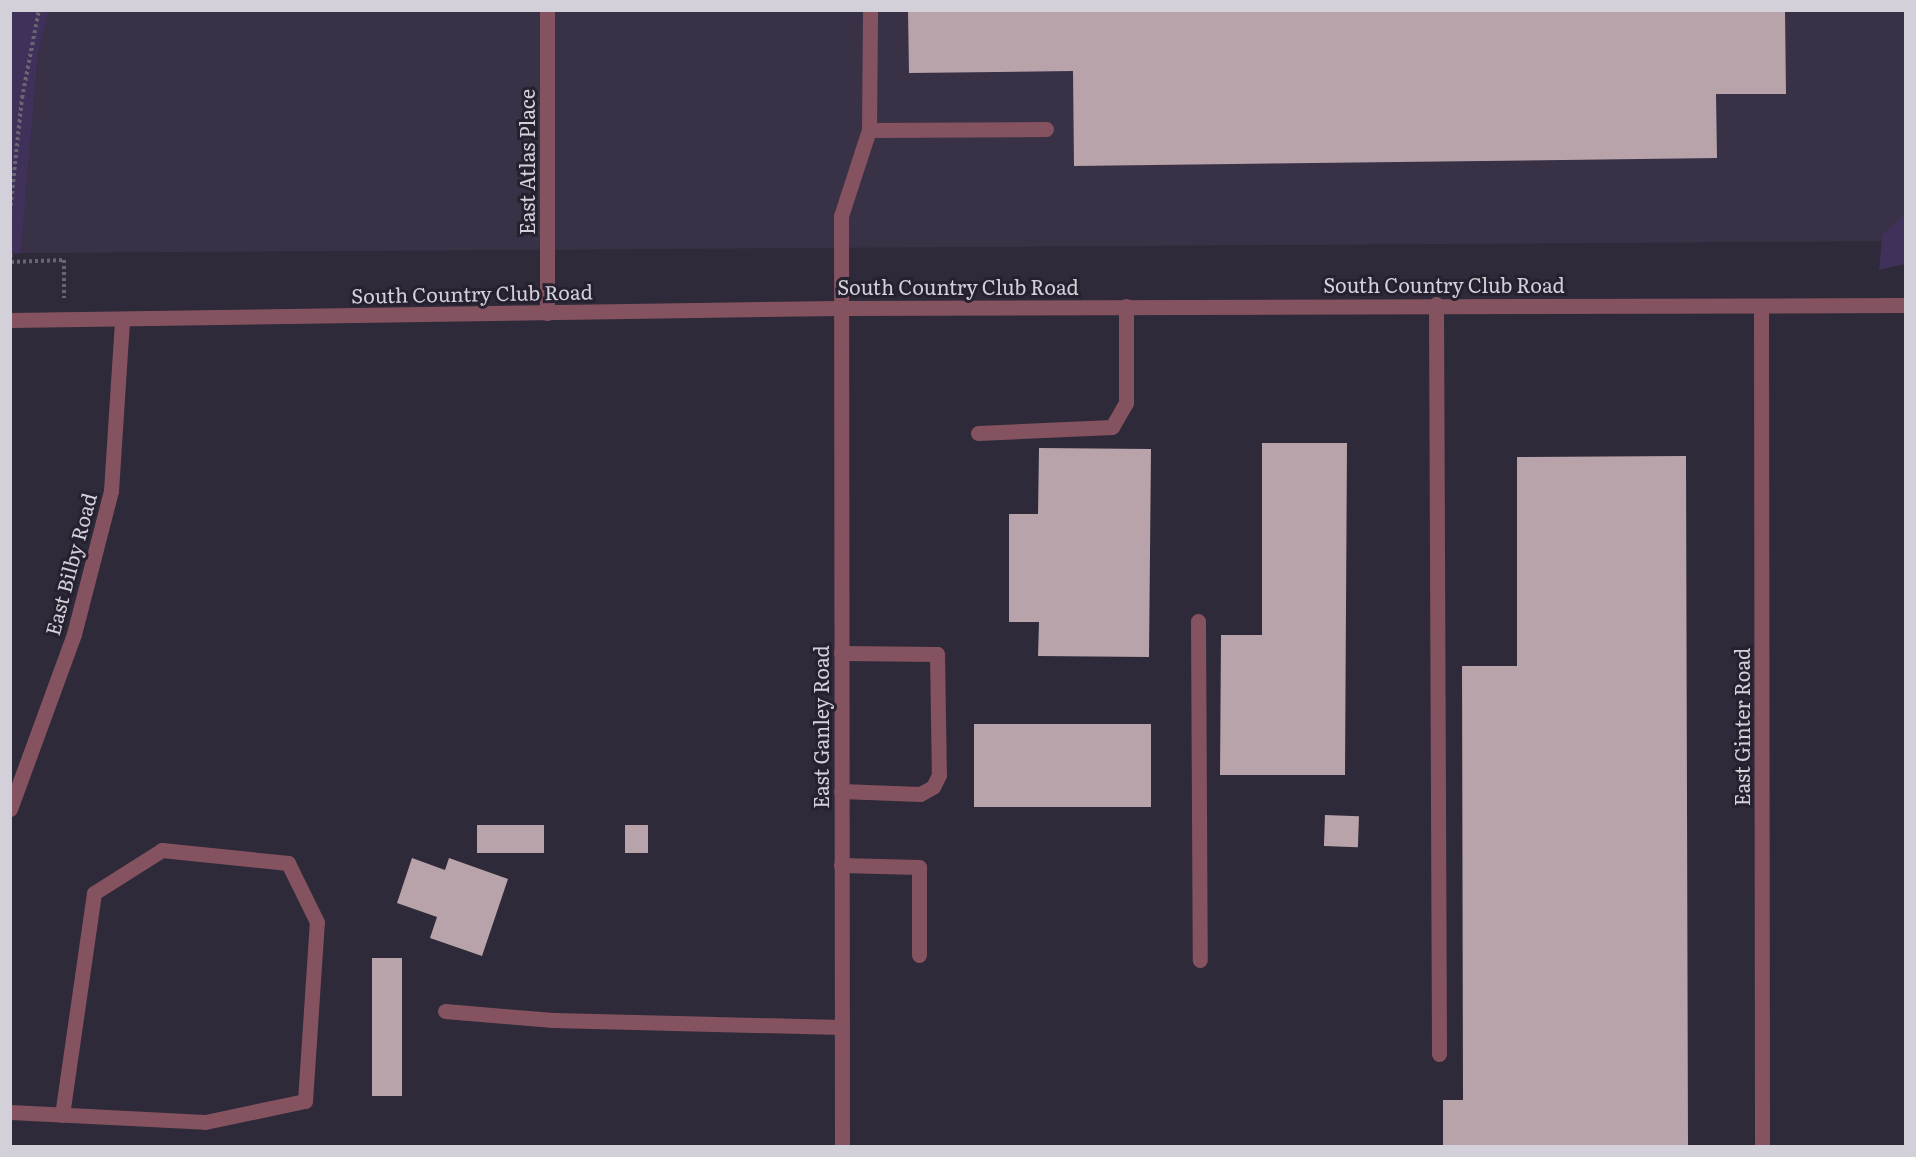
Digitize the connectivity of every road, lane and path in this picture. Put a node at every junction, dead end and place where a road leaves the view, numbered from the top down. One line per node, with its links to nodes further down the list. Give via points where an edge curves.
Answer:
1 (39, 10): 6 (path, via 22,98)
2 (547, 10): 13 (street, East Atlas Place)
3 (870, 10): 5 (street, East Ganley Road)
4 (1046, 129): 5 (street)
5 (869, 130): 11 (street, East Ganley Road, via 840,216)
6 (10, 212)
7 (10, 248): 14 (path, via 11,262 63,260)
8 (1436, 304): 10 (street, South Country Club Road); 12 (street, South Country Club Road); 27 (street)
9 (1905, 305): 12 (street, South Country Club Road)
10 (1126, 306): 11 (street, South Country Club Road); 17 (street, via 1126,403 1112,427)
11 (840, 308): 13 (street, South Country Club Road); 19 (street, East Ganley Road)
12 (1761, 308): 31 (street, East Ginter Road)
13 (547, 313): 15 (street, South Country Club Road)
14 (64, 319): 15 (street, South Country Club Road); 16 (street, South Country Club Road)
15 (122, 319): 21 (street, East Bilby Road, via 111,491 74,634)
16 (10, 320)
17 (978, 433)
18 (1198, 621): 24 (street)
19 (840, 653): 20 (street, East Ganley Road); 20 (street, via 937,654 939,775 933,788 920,794)
20 (841, 791): 22 (street, East Ganley Road)
21 (10, 809)
22 (841, 866): 23 (street, via 919,867); 26 (street, East Ganley Road)
23 (918, 955)
24 (1200, 960)
25 (446, 1011): 26 (street, via 565,1021)
26 (842, 1027): 30 (street, East Ganley Road)
27 (1439, 1054)
28 (10, 1112): 29 (street)
29 (62, 1115): 29 (street, via 205,1122 305,1101 317,922 288,863 162,850 94,893)
30 (842, 1146)
31 (1762, 1146)

